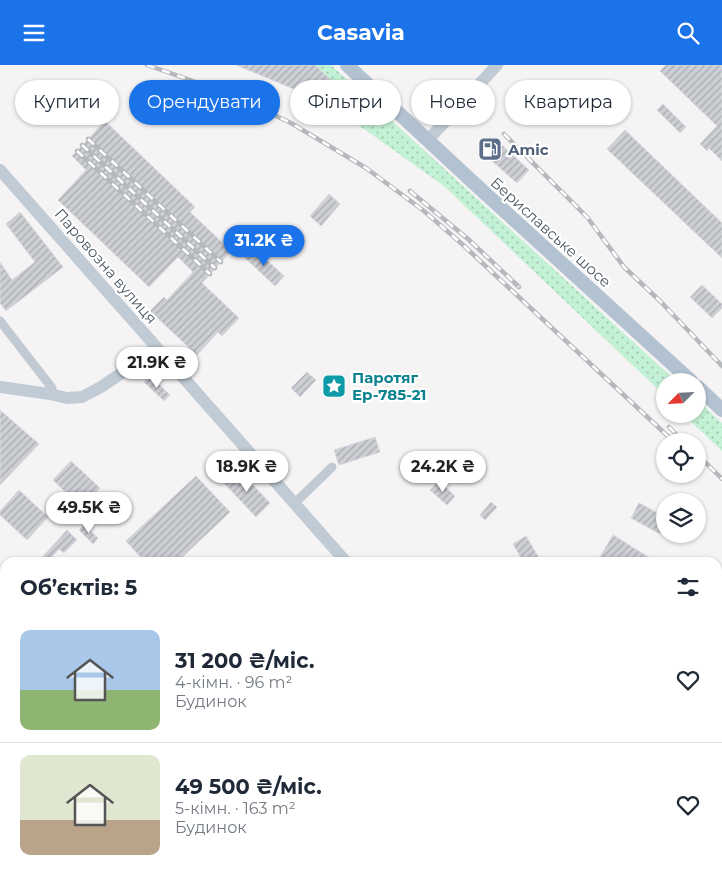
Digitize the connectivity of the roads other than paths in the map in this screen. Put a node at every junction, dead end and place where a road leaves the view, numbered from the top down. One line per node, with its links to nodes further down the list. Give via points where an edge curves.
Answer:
1 (347, 65): 3 (main road, Бериславське шосе)
2 (497, 65): 3 (main road)
3 (428, 141): 7 (main road, Бериславське шосе)
4 (0, 170): 6 (main road, Паровозна вулиця)
5 (0, 321): 9 (street, via 52,388)
6 (157, 349): 9 (main road, via 82,397); 13 (main road, Паровозна вулиця)
7 (682, 373)
8 (0, 387): 9 (main road)
9 (50, 394)
10 (706, 395): 11 (main road)
11 (722, 410)
12 (332, 467): 13 (street)
13 (295, 503): 14 (main road, Паровозна вулиця)
14 (342, 557)

